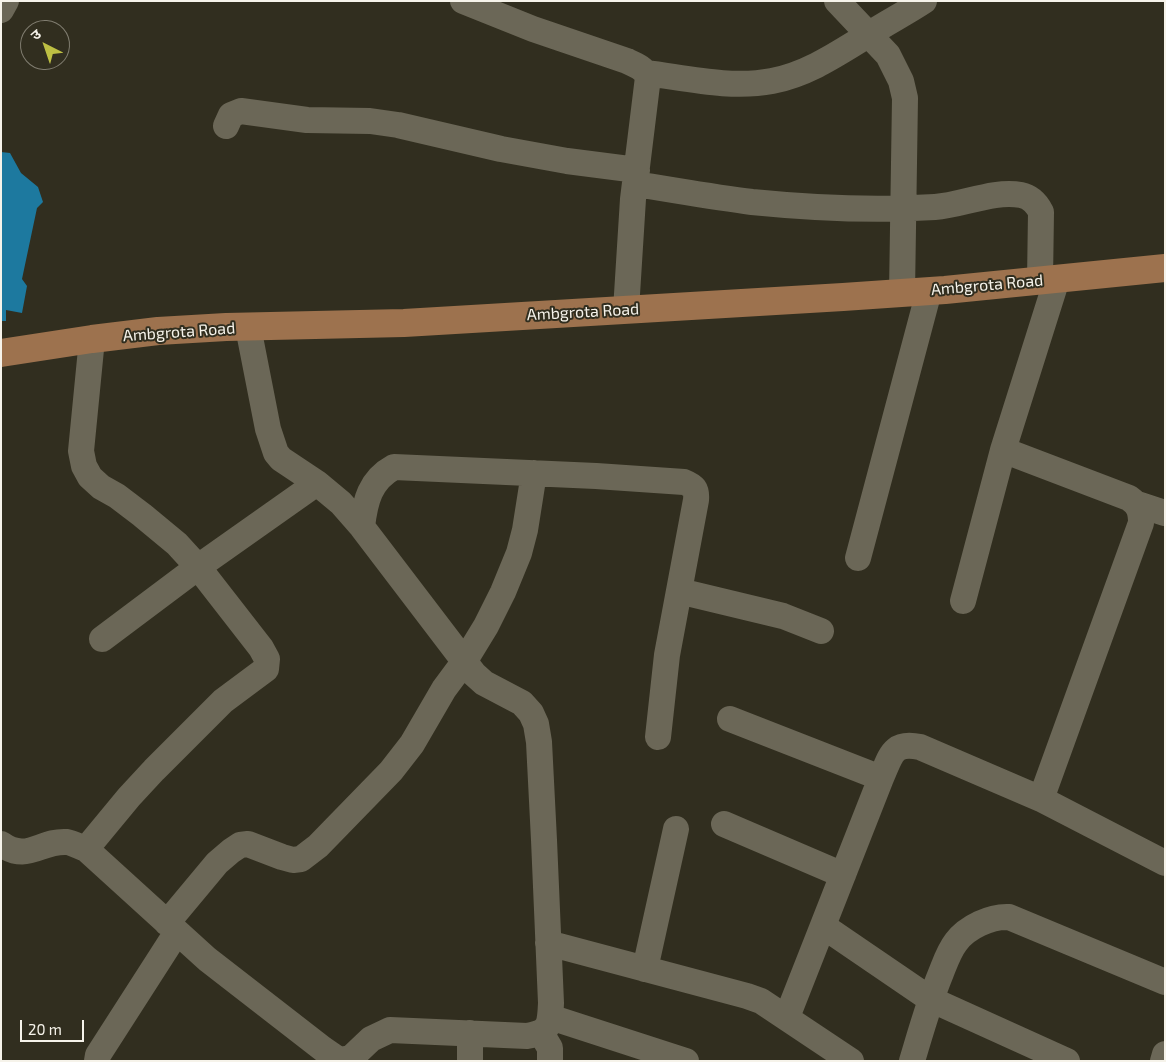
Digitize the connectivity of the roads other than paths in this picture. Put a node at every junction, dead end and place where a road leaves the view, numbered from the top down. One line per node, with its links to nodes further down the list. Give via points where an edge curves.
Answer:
1 (6, 1): 5 (street)
2 (463, 1): 7 (street, via 627,61)
3 (837, 1): 6 (street)
4 (924, 1): 6 (street)
5 (1, 10)
6 (869, 34): 7 (street, via 812,68 771,81 711,82); 10 (street, via 888,55 901,81 905,98)
7 (646, 73): 9 (street)
8 (226, 126): 9 (street, via 231,115 241,111 307,120 370,121)
9 (636, 177): 10 (street, via 760,202); 15 (street)
10 (903, 209): 12 (street, via 997,196 1030,199 1041,212); 14 (street)
11 (1165, 268): 12 (main road, Ambgrota Road)
12 (1049, 280): 13 (main road, Ambgrota Road); 19 (street)
13 (929, 291): 14 (main road, Ambgrota Road); 25 (street)
14 (902, 293): 15 (main road, Ambgrota Road)
15 (626, 310): 16 (main road, Ambgrota Road, via 404,322)
16 (248, 326): 17 (main road, Ambgrota Road); 21 (street, via 268,429 276,453)
17 (92, 339): 18 (main road, Ambgrota Road); 26 (street, via 81,451 84,466 101,487 142,515 177,544)
18 (1, 352)
19 (1002, 450): 22 (street, via 1129,498); 28 (street)
20 (534, 473): 24 (street, via 394,467 377,479 369,491); 27 (street, via 684,482 693,486 697,492 696,500); 31 (street, via 519,553 486,626)
21 (317, 483): 24 (street); 26 (street)
22 (1137, 504): 23 (street); 35 (street, via 1141,523)
23 (1165, 513)
24 (362, 527): 31 (street)
25 (858, 558)
26 (198, 567): 30 (street); 39 (street, via 261,648 267,659 266,668 223,701 175,749)
27 (679, 591): 29 (street, via 782,616); 33 (street, via 667,655)
28 (963, 601)
29 (821, 631)
30 (102, 639)
31 (464, 662): 43 (street, via 391,771 318,846 293,860 248,844 240,846 217,863); 44 (street, via 484,683 522,703 536,724)
32 (730, 719): 34 (street)
33 (658, 737)
34 (881, 778): 35 (street, via 891,755 899,746 908,744); 41 (street)
35 (1041, 799): 40 (street)
36 (724, 824): 41 (street)
37 (676, 830): 45 (street)
38 (1, 844): 39 (street, via 10,851 22,852 67,842)
39 (86, 849): 43 (street)
40 (1165, 863)
41 (843, 875): 42 (street)
42 (823, 926): 47 (street); 48 (street)
43 (172, 928): 52 (street, via 207,959); 53 (street)
44 (548, 943): 45 (street); 49 (street, via 551,1004)
45 (645, 969): 48 (street, via 747,996)
46 (1165, 982): 47 (street, via 1009,917 1001,917 989,920 956,941)
47 (930, 999): 58 (street); 59 (street)
48 (787, 1017): 57 (street)
49 (545, 1025): 50 (street, via 527,1036); 55 (street); 56 (street)
50 (470, 1033): 52 (street, via 390,1030 371,1039 351,1058); 54 (street)
51 (1165, 1054): 60 (street)
52 (339, 1060)
53 (97, 1061)
54 (470, 1061)
55 (550, 1061)
56 (686, 1061)
57 (851, 1061)
58 (912, 1061)
59 (1068, 1061)
60 (1163, 1061)

